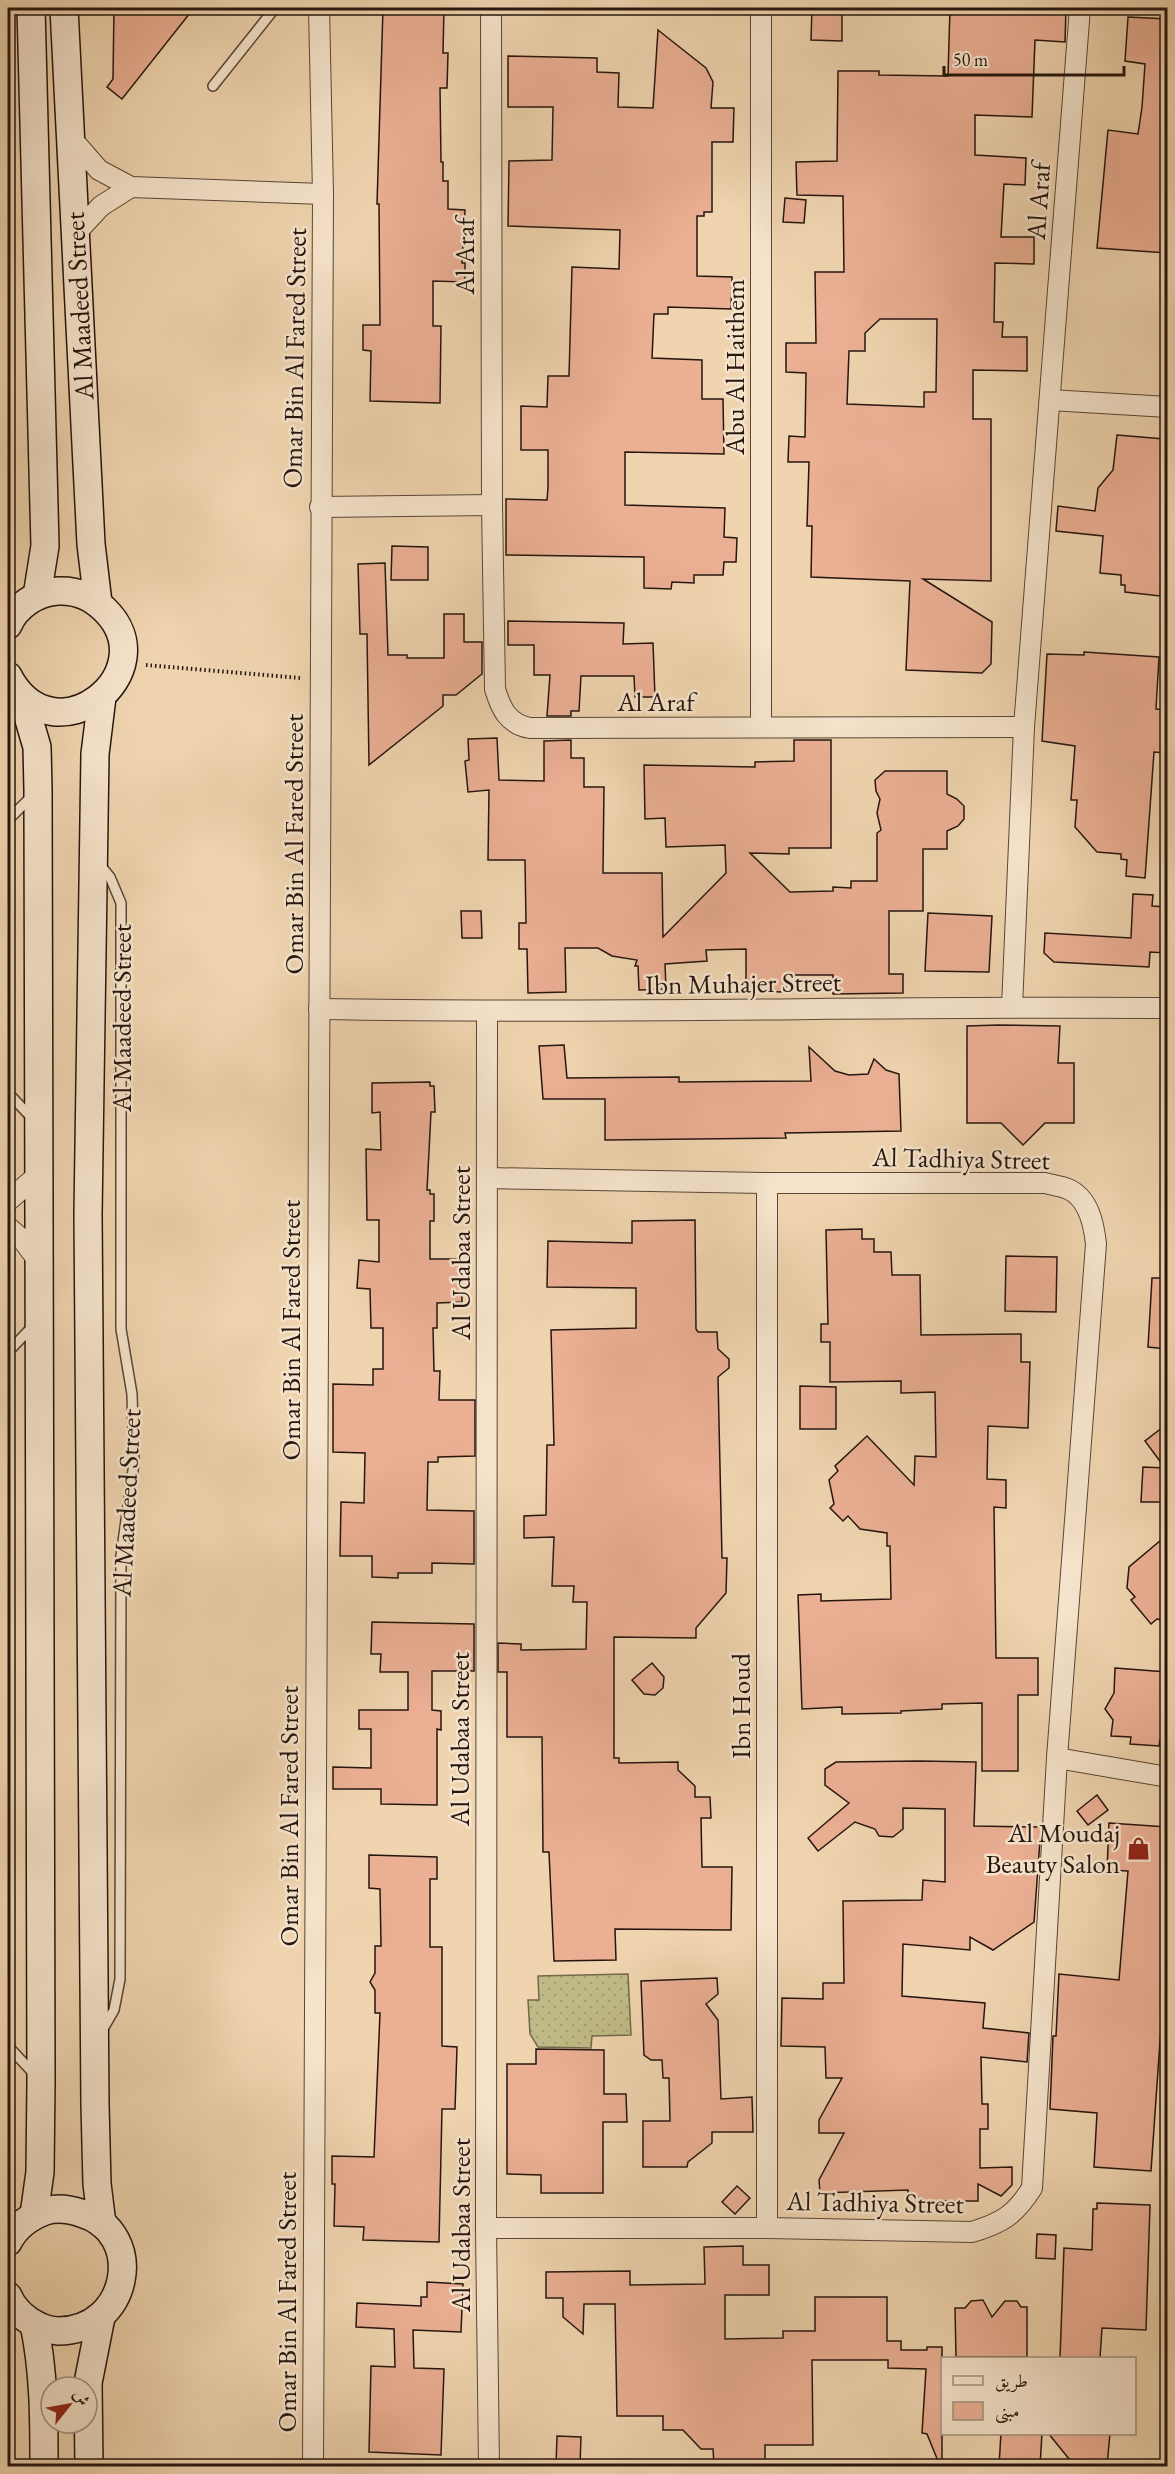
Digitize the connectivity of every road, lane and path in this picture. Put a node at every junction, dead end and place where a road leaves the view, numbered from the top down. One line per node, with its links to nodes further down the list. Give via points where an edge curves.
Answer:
1 (31, 8): 17 (street, Al Maadeed Street, via 45,546)
2 (64, 8): 9 (street, Al Maadeed Street)
3 (275, 8): 8 (lane)
4 (319, 8): 11 (street, Omar Bin Al Fared Street)
5 (491, 8): 15 (street, Al Araf)
6 (761, 8): 25 (street, Abu Al Haithem)
7 (1080, 8): 13 (street, Al Araf)
8 (213, 86)
9 (72, 139): 10 (street, Omar Bin Al Fared Street, via 99,171); 12 (street, Al Maadeed Street)
10 (131, 187): 11 (street, Omar Bin Al Fared Street); 12 (street, via 101,206)
11 (323, 194): 16 (street, Omar Bin Al Fared Street)
12 (75, 234): 18 (street, Al Maadeed Street, via 91,544)
13 (1050, 400): 14 (street); 24 (street, Al Araf)
14 (1167, 407)
15 (492, 505): 16 (street); 25 (street, Al Araf, via 495,689 504,714 530,728)
16 (320, 507): 21 (street, Omar Bin Al Fared Street)
17 (37, 596): 18 (street, via 69,591); 19 (street, via 21,606)
18 (98, 603): 20 (street, via 116,624 123,650)
19 (8, 622)
20 (121, 663): 21 (path); 23 (street, via 118,676)
21 (320, 680): 31 (street, Omar Bin Al Fared Street)
22 (15, 686): 23 (street, via 47,710 83,708); 26 (street, via 37,747)
23 (102, 698): 28 (street, Al Maadeed Street, via 95,754)
24 (1024, 727): 25 (street, Al Araf); 29 (street, Al Araf)
25 (761, 728)
26 (38, 790): 27 (lane); 34 (street)
27 (8, 820)
28 (93, 857): 45 (street, Al Maadeed Street, via 88,1214); 45 (lane, Al Maadeed Street, via 110,877 121,903 121,1329 132,1394 134,1463 121,1556 120,1979 114,2010)
29 (1012, 1007): 30 (street, Ibn Muhajer Street); 32 (street, Ibn Muhajer Street)
30 (1167, 1008)
31 (319, 1009): 32 (street, Ibn Muhajer Street); 58 (street, Omar Bin Al Fared Street)
32 (487, 1012): 36 (street, Al Udabaa Street)
33 (8, 1093): 34 (lane)
34 (38, 1123): 35 (street)
35 (39, 1174): 38 (street); 40 (street)
36 (487, 1178): 37 (street, Al Tadhiya Street); 50 (street, Al Udabaa Street)
37 (767, 1183): 43 (street, Al Tadhiya Street, via 1045,1183 1071,1190 1085,1205 1093,1222 1096,1244); 51 (street, Ibn Houd)
38 (8, 1201)
39 (8, 1227): 40 (street)
40 (39, 1262): 41 (street)
41 (39, 1320): 42 (lane); 47 (street)
42 (8, 1352)
43 (1057, 1758): 44 (street); 51 (street, Al Tadhiya Street, via 1032,2188 1009,2217 972,2232)
44 (1167, 1777)
45 (94, 2045): 49 (street, Al Maadeed Street, via 97,2184)
46 (8, 2046): 47 (lane)
47 (41, 2082): 48 (street, via 40,2172)
48 (34, 2215): 49 (street, via 69,2209); 52 (street)
49 (102, 2224): 54 (street, via 116,2240 122,2260 122,2281 114,2301)
50 (486, 2228): 51 (street, Al Tadhiya Street); 59 (street, Al Udabaa Street)
51 (767, 2228)
52 (9, 2238)
53 (8, 2296): 55 (street, via 20,2314)
54 (101, 2317): 55 (street, via 80,2328 56,2331); 57 (street, via 88,2383)
55 (34, 2324): 56 (street, via 44,2394)
56 (44, 2466)
57 (89, 2466)
58 (313, 2466)
59 (489, 2466)

